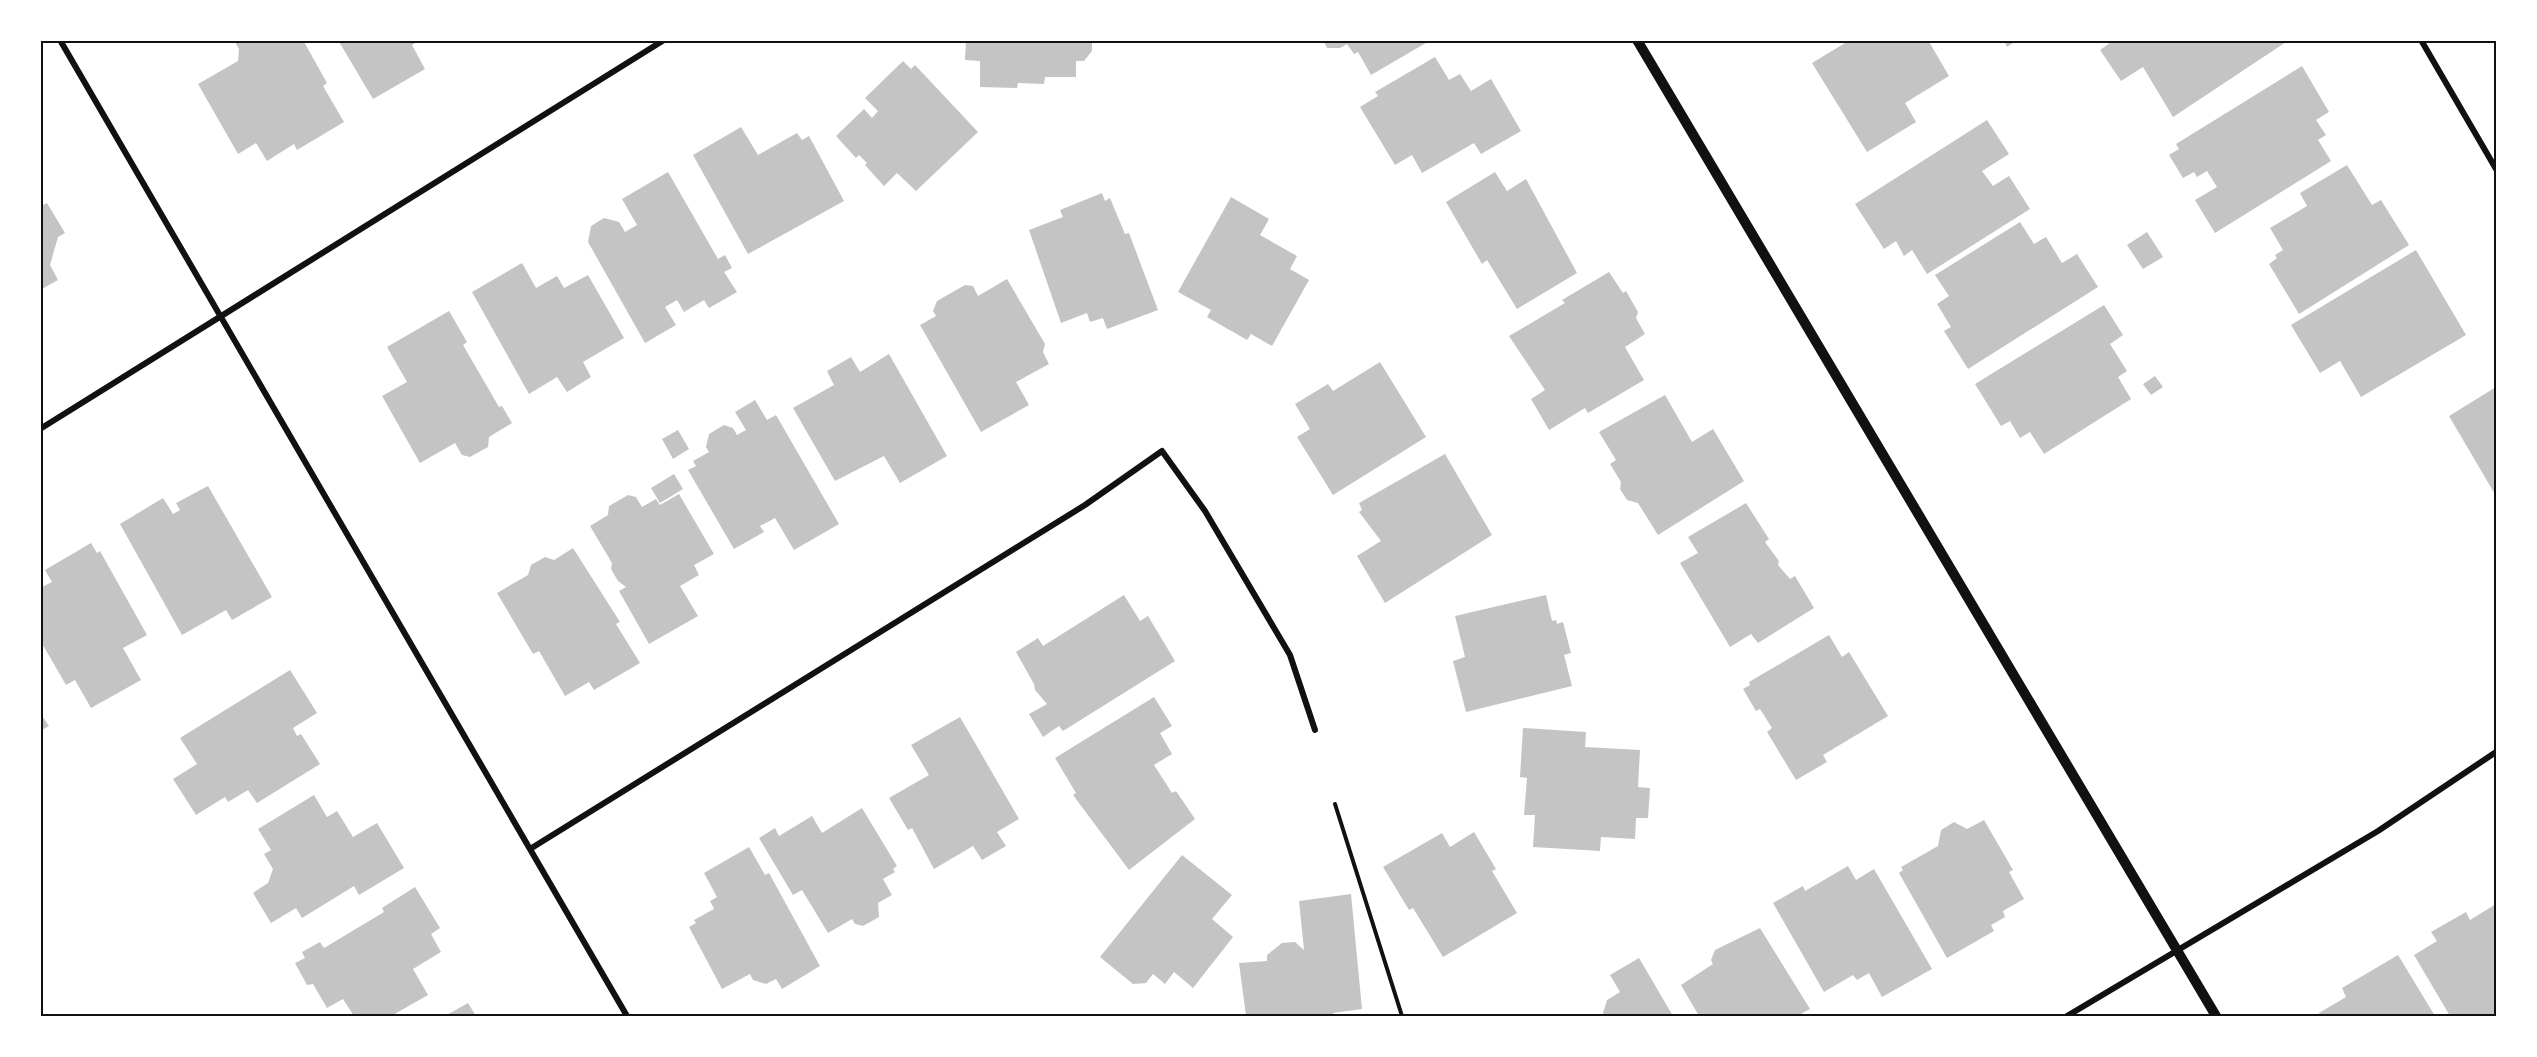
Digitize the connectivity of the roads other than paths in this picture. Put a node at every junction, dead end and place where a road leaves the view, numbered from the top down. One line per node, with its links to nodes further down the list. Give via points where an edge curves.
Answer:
1 (60, 40): 6 (street)
2 (664, 40): 6 (street)
3 (1637, 40): 11 (street)
4 (2421, 40): 5 (street)
5 (2496, 169)
6 (221, 317): 7 (street); 10 (street)
7 (40, 429)
8 (1315, 730): 10 (street, via 1290,655 1205,511 1162,451 1085,504)
9 (2496, 752): 11 (street, via 2378,831)
10 (530, 849): 12 (street)
11 (2178, 953): 13 (street); 14 (street)
12 (627, 1017)
13 (2067, 1017)
14 (2216, 1017)

